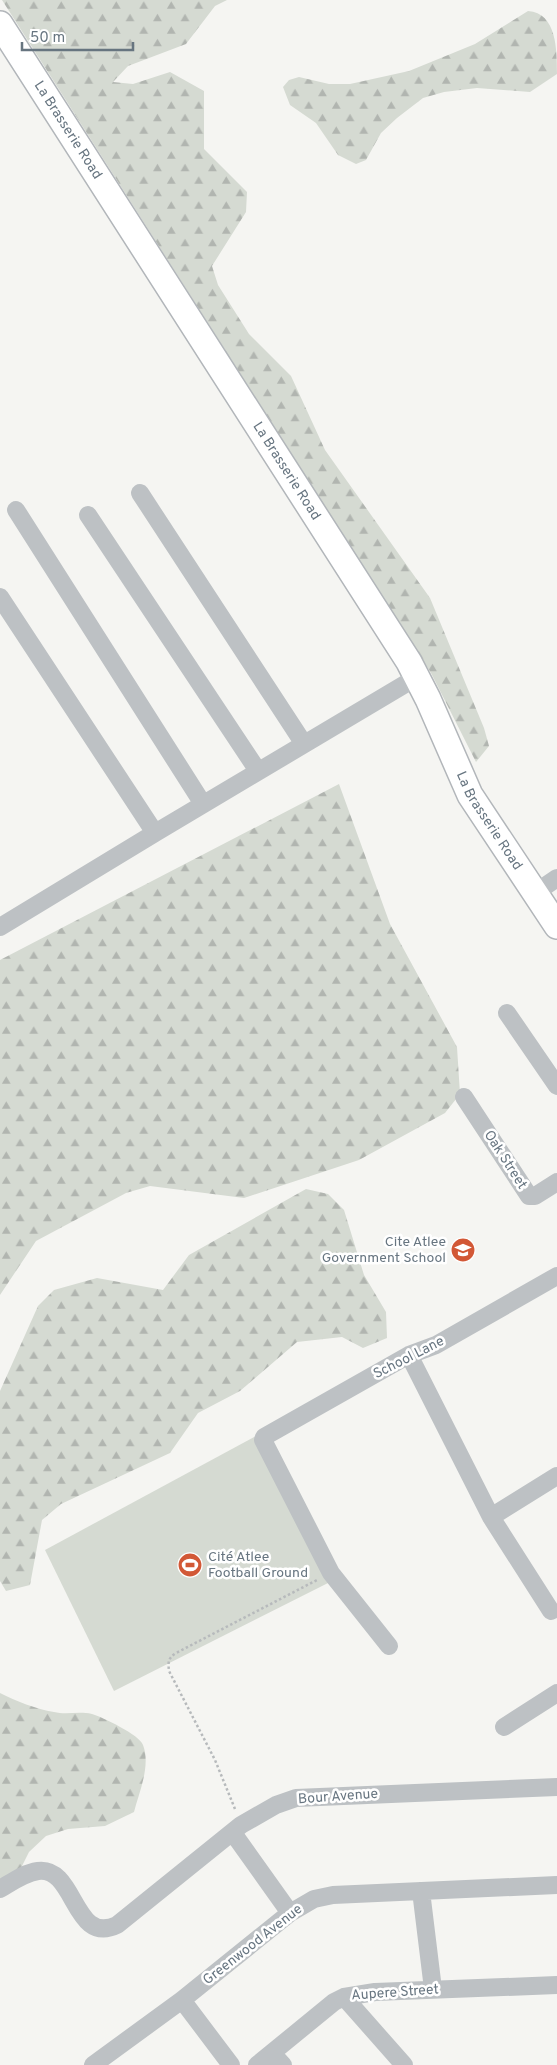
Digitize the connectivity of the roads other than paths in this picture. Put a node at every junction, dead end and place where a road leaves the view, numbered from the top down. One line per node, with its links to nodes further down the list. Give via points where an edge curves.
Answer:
1 (0, 24): 6 (main road, La Brasserie Road)
2 (140, 493): 7 (street)
3 (16, 510): 9 (street)
4 (88, 515): 8 (street)
5 (0, 598): 10 (street)
6 (417, 677): 7 (street); 12 (main road, La Brasserie Road, via 470,795)
7 (304, 744): 8 (street)
8 (258, 771): 9 (street)
9 (203, 804): 10 (street)
10 (155, 832): 14 (street)
11 (557, 878): 12 (street)
12 (535, 893): 13 (main road, La Brasserie Road)
13 (557, 926)
14 (0, 927)
15 (507, 1013): 16 (street)
16 (552, 1068): 17 (street)
17 (557, 1086)
18 (464, 1097): 19 (street, Oak Street, via 529,1196 535,1196)
19 (557, 1182)
20 (557, 1276): 21 (street, School Lane, via 436,1345)
21 (409, 1355): 23 (street); 25 (street, School Lane, via 263,1440 331,1573)
22 (557, 1476): 23 (street)
23 (491, 1517): 24 (street)
24 (551, 1610)
25 (389, 1646)
26 (557, 1693): 27 (street)
27 (504, 1727)
28 (557, 1787): 29 (street, Bour Avenue, via 296,1798 276,1804)
29 (237, 1829): 31 (street, Bour Avenue, via 116,1925 101,1930 90,1924 59,1879 50,1872 28,1873); 33 (street)
30 (557, 1886): 32 (street, Greenwood Avenue)
31 (0, 1889)
32 (421, 1891): 33 (street, Greenwood Avenue, via 333,1895 314,1899); 35 (street)
33 (290, 1912): 37 (street, Greenwood Avenue)
34 (557, 1985): 35 (street, Aupere Street)
35 (433, 1989): 36 (street, Aupere Street)
36 (344, 1997): 38 (street, Aupere Street, via 334,2002); 42 (street)
37 (182, 2000): 39 (street, Greenwood Avenue); 40 (street)
38 (278, 2059): 41 (street, Aupere Street)
39 (93, 2065)
40 (231, 2065)
41 (257, 2065)
42 (404, 2065)

